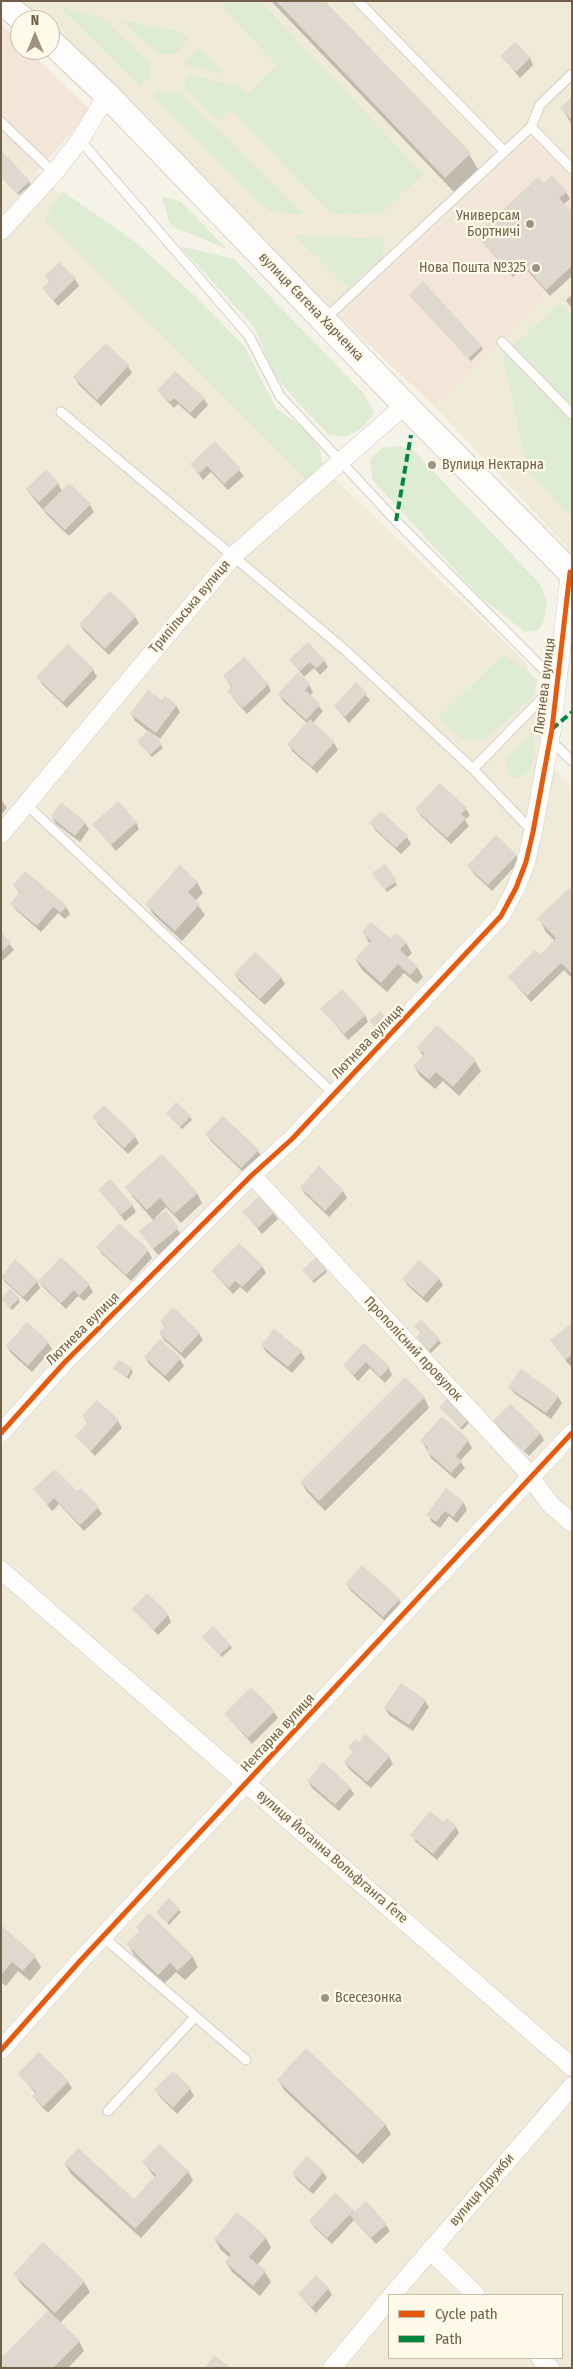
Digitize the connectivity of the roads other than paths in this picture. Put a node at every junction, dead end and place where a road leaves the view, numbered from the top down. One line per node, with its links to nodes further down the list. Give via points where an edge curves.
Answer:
1 (358, 1): 10 (lane)
2 (1, 2): 3 (main road)
3 (11, 10)
4 (60, 50): 6 (main road, вулиця Євгена Харченка)
5 (572, 74): 8 (lane, via 540,105)
6 (107, 95): 9 (street); 14 (main road, вулиця Євгена Харченка)
7 (1, 122): 12 (lane)
8 (531, 127): 10 (lane); 11 (lane)
9 (80, 140): 12 (street); 19 (lane, via 250,336 280,396)
10 (504, 151): 14 (lane)
11 (572, 169)
12 (54, 173): 13 (street)
13 (1, 231)
14 (324, 321): 16 (main road, вулиця Євгена Харченка)
15 (502, 342): 18 (lane)
16 (405, 405): 19 (street, Трипільська вулиця); 21 (main road, вулиця Євгена Харченка)
17 (61, 412): 20 (lane)
18 (572, 414)
19 (339, 462): 20 (street, Трипільська вулиця); 22 (lane)
20 (233, 556): 25 (lane, via 345,650); 26 (street, Трипільська вулиця)
21 (571, 573): 22 (street, Лютнева вулиця)
22 (557, 683): 23 (street, Лютнева вулиця); 25 (lane)
23 (550, 740): 24 (lane); 27 (street, Лютнева вулиця)
24 (572, 761)
25 (473, 768): 27 (lane)
26 (27, 805): 28 (street, Трипільська вулиця); 29 (lane)
27 (533, 832): 29 (street, Лютнева вулиця, via 520,879 501,916)
28 (1, 834)
29 (334, 1094): 30 (street, Лютнева вулиця)
30 (252, 1175): 31 (street, Лютнева вулиця, via 64,1363); 33 (street, Прополісний провулок)
31 (1, 1433)
32 (572, 1433): 33 (street, Нектарна вулиця)
33 (530, 1478): 34 (street, Прополісний провулок, via 551,1505); 36 (street, Нектарна вулиця)
34 (572, 1523)
35 (1, 1570): 36 (street, вулиця Йоганна Вольфганга Ґете)
36 (247, 1783): 37 (street, Нектарна вулиця); 41 (street, вулиця Йоганна Вольфганга Ґете)
37 (103, 1937): 38 (lane); 39 (street, Нектарна вулиця)
38 (195, 2017): 40 (lane); 43 (lane)
39 (1, 2050)
40 (246, 2060)
41 (572, 2067)
42 (572, 2086): 44 (street, вулиця Дружби)
43 (108, 2111)
44 (430, 2250): 45 (street, вулиця Дружби); 46 (street)
45 (393, 2294)
46 (475, 2294)
47 (388, 2300): 49 (street)
48 (541, 2359): 50 (street)
49 (332, 2368)
50 (550, 2368)

